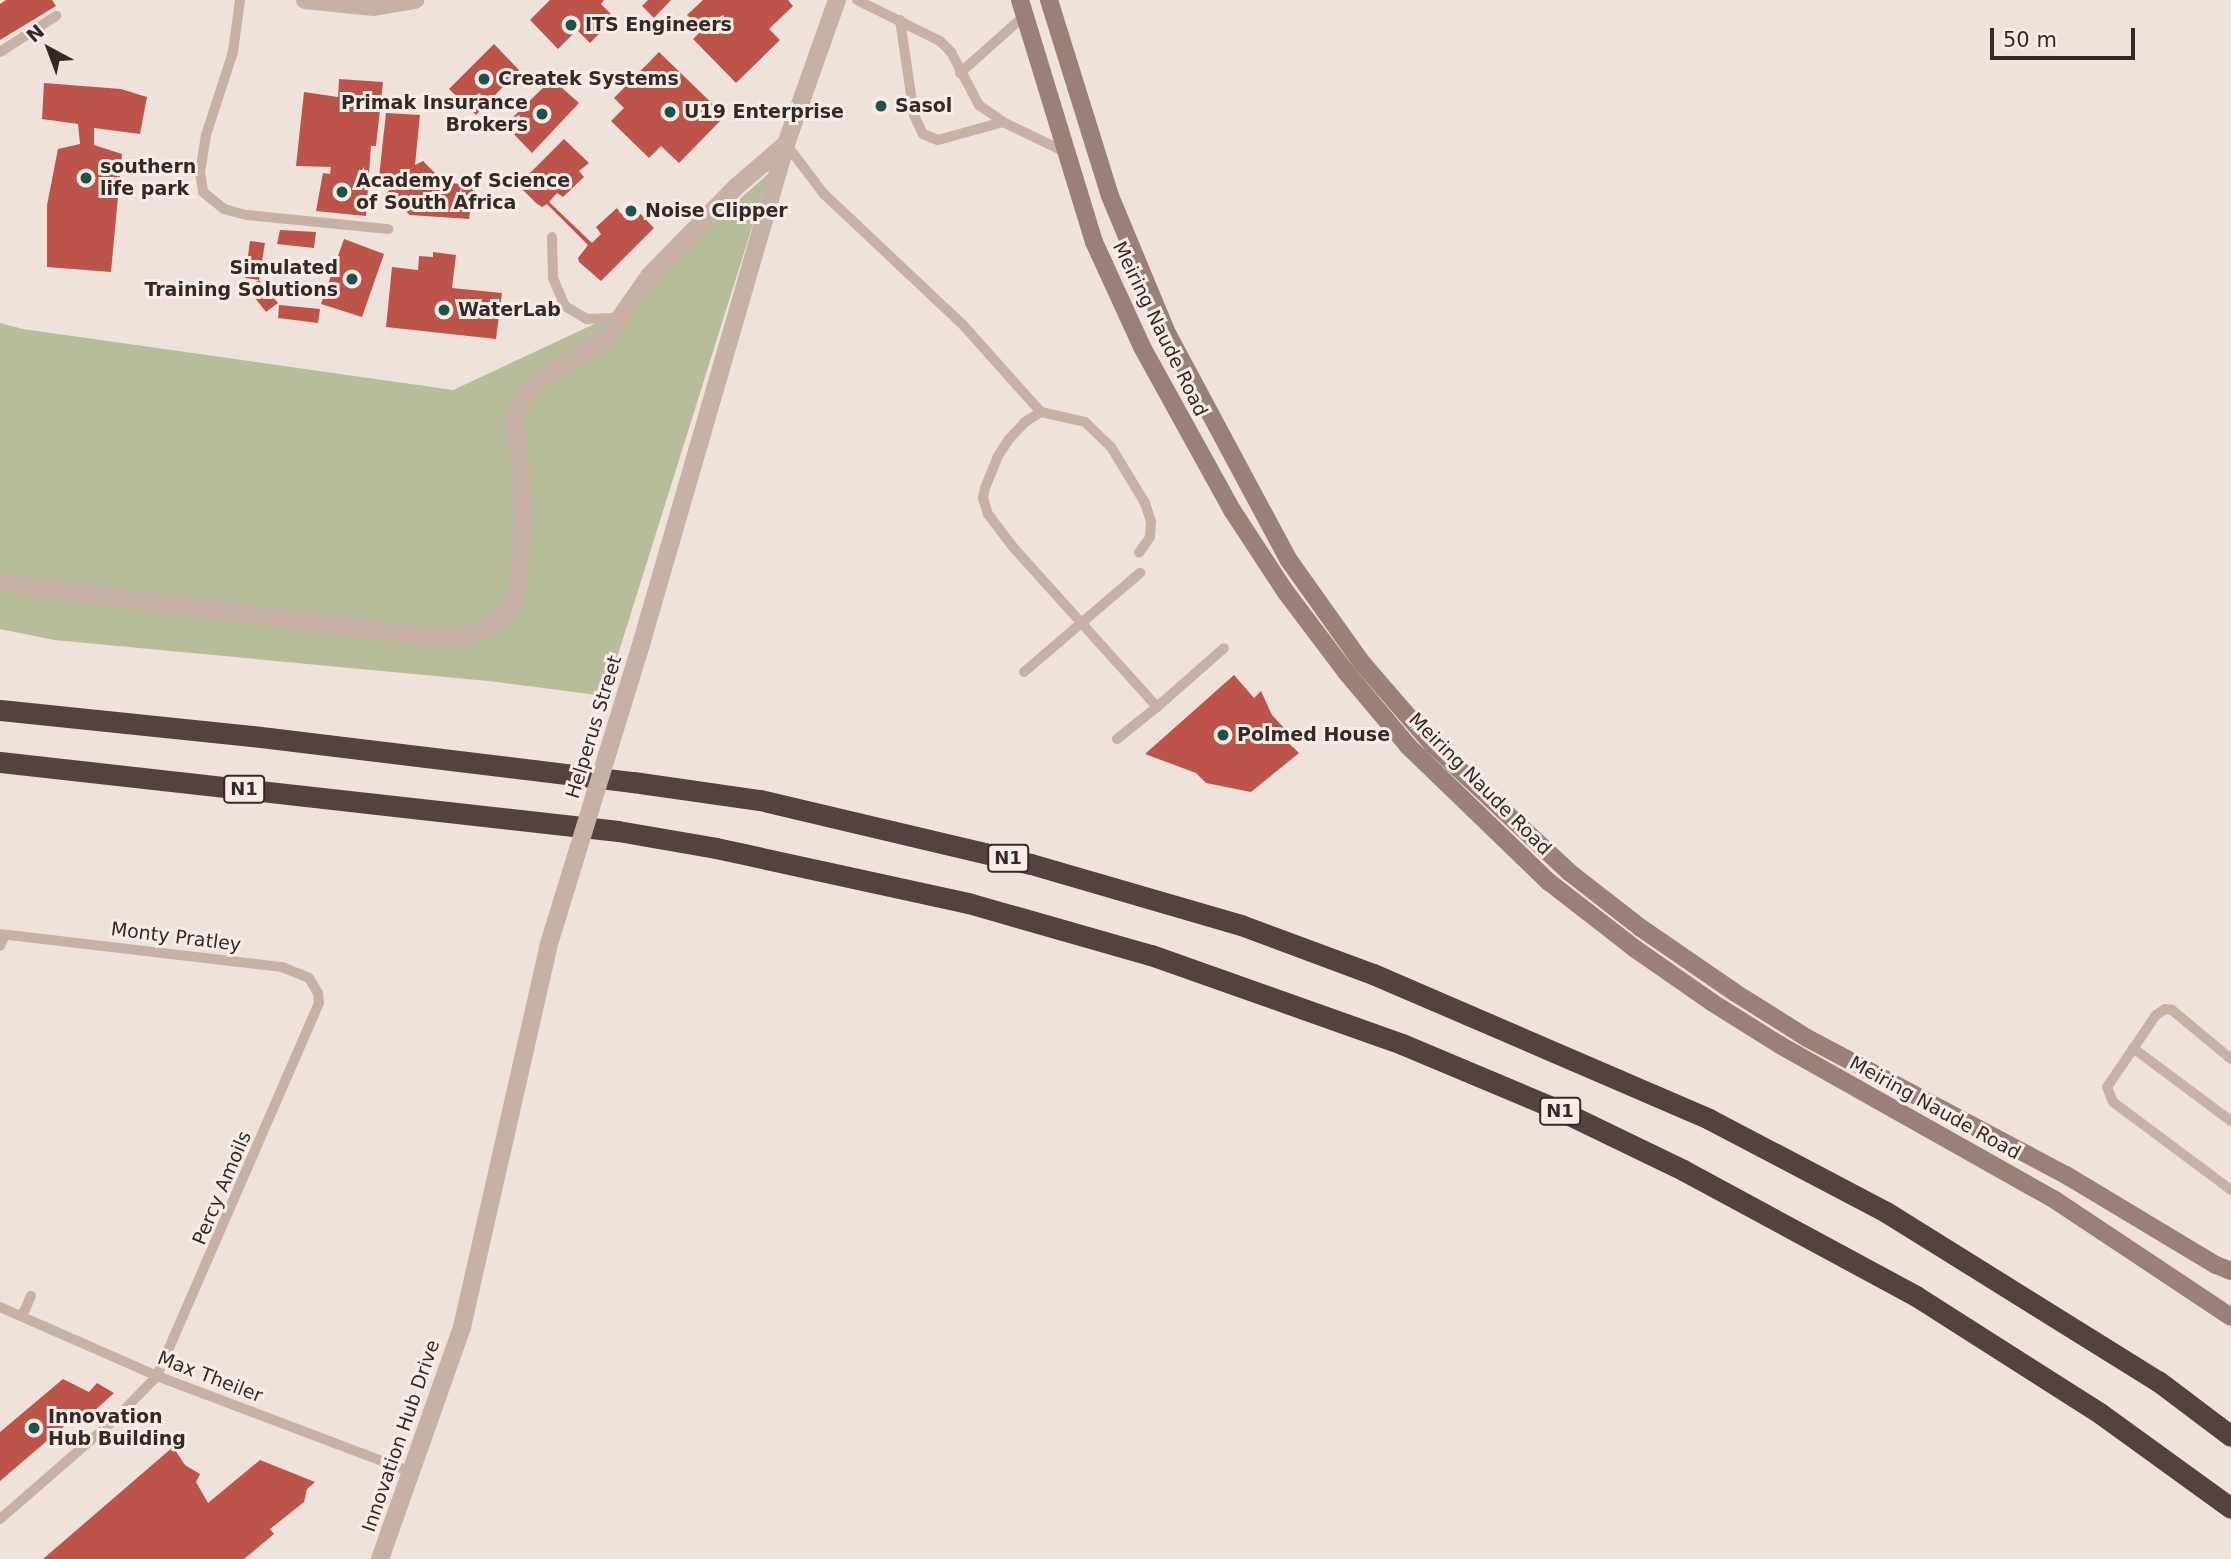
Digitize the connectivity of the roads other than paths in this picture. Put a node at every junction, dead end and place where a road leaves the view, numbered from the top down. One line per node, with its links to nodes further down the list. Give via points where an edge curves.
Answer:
1 (240, 0): 15 (lane, via 233,52 208,126 200,172 204,192 223,209 247,215)
2 (305, 0): 3 (street, via 374,7)
3 (415, 0)
4 (836, 0): 13 (street, Helperus Street)
5 (857, 0): 9 (lane)
6 (1049, 0): 38 (street, Meiring Naude Road, via 1110,196 1168,335 1289,559 1362,663 1433,745 1569,872 1681,957 1807,1038 2066,1175)
7 (1022, 8): 11 (lane); 14 (street, Meiring Naude Road)
8 (56, 16): 10 (lane)
9 (900, 20): 11 (lane, via 940,41); 12 (lane, via 914,115 923,134 938,140)
10 (0, 52)
11 (960, 73): 12 (lane, via 979,105)
12 (1003, 122): 14 (lane)
13 (786, 144): 17 (street, via 737,186 650,275); 18 (lane, via 824,194 964,327); 44 (street, Helperus Street, bridge, via 548,947)
14 (1065, 152): 43 (street, Meiring Naude Road, via 1094,242 1142,347 1232,510 1346,672 1408,746 1476,815 1549,882 1713,1003 2055,1200)
15 (388, 229)
16 (552, 237): 17 (lane, via 553,278 565,306 587,319)
17 (622, 318): 21 (street, via 603,342 527,392 513,418 523,514 518,588 511,608 494,624 464,638 399,634)
18 (1041, 412): 19 (lane, via 1085,422 1111,447 1145,503 1151,522 1150,537); 22 (lane, via 1025,422 998,456 985,489 985,507 1013,547)
19 (1139, 553)
20 (1140, 573): 22 (lane)
21 (0, 583)
22 (1082, 623): 24 (lane); 26 (lane)
23 (1224, 648): 26 (lane)
24 (1024, 672)
25 (0, 701): 28 (highway)
26 (1157, 706): 29 (lane)
27 (0, 710): 28 (highway, N1)
28 (25, 712): 46 (highway, N1, via 760,800 1018,860 1241,925 1373,974 1709,1119 1886,1212 2146,1373)
29 (1117, 739)
30 (0, 762): 48 (highway, N1, via 618,831 968,903 1163,959 1402,1044 1559,1110 1683,1170 1916,1296 2101,1414)
31 (2, 935): 32 (lane); 33 (lane, Monty Pratley, via 282,967 303,974 315,985)
32 (0, 946)
33 (317, 1012): 45 (lane, Percy Amoils)
34 (2133, 1048): 35 (lane, via 2156,1015 2169,1009); 36 (lane); 37 (lane, via 2107,1087 2113,1102)
35 (2231, 1059)
36 (2231, 1121)
37 (2231, 1190)
38 (2224, 1268): 39 (street, Meiring Naude Road, via 2222,1279)
39 (2231, 1285)
40 (31, 1296): 42 (lane)
41 (0, 1307): 42 (lane, Max Theiler)
42 (22, 1316): 45 (lane, Max Theiler)
43 (2231, 1317)
44 (462, 1327): 47 (street, Innovation Hub Drive)
45 (157, 1376): 47 (lane, Max Theiler); 49 (lane, via 114,1420)
46 (2231, 1436)
47 (411, 1472): 50 (street, Innovation Hub Drive)
48 (2231, 1508)
49 (0, 1519)
50 (380, 1559)

